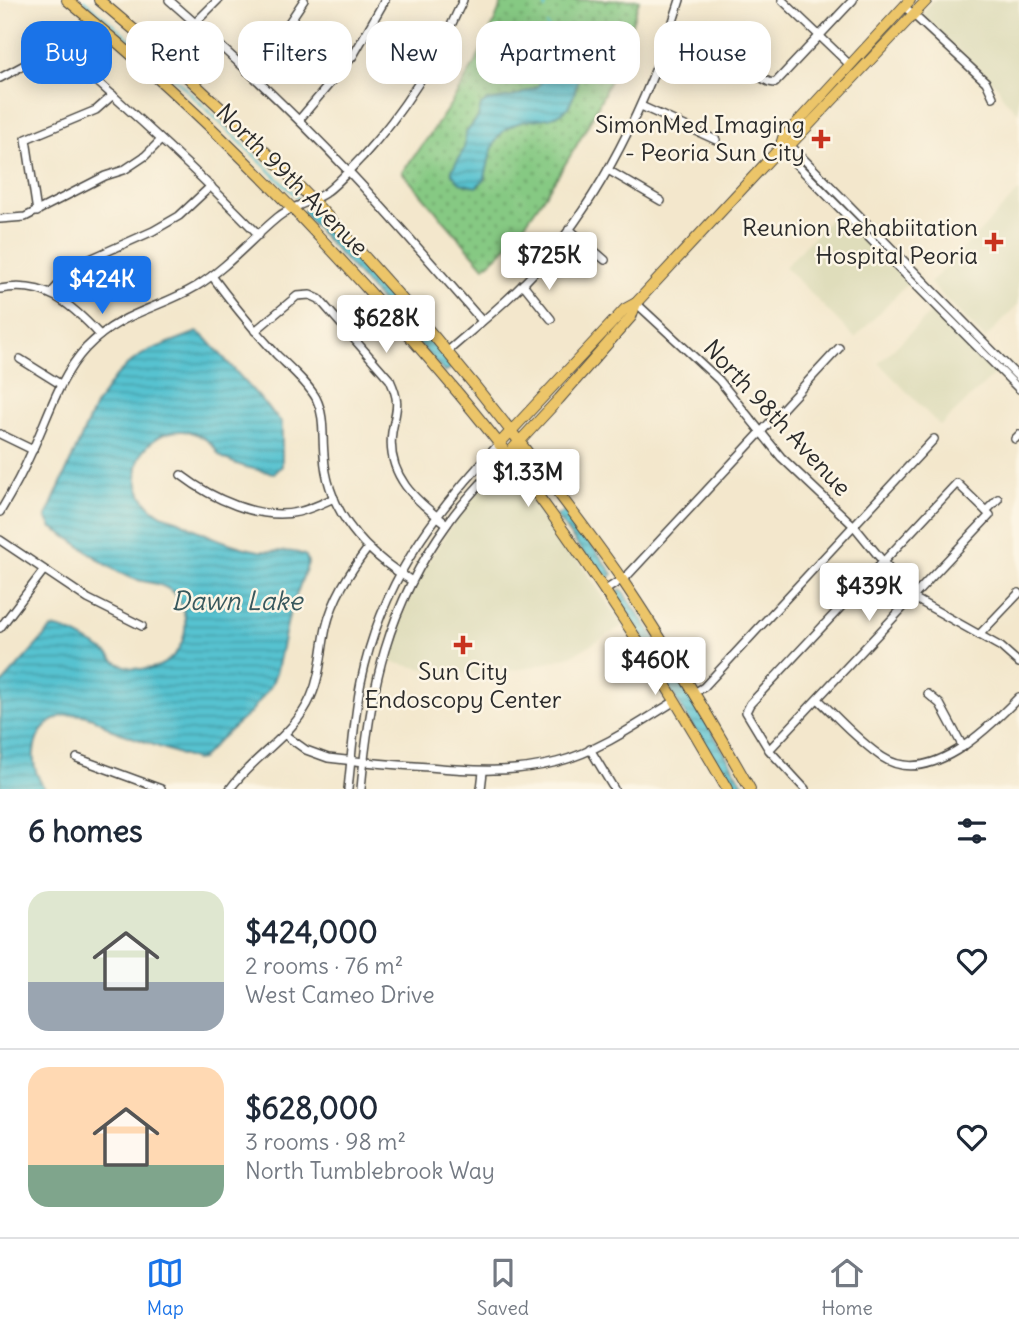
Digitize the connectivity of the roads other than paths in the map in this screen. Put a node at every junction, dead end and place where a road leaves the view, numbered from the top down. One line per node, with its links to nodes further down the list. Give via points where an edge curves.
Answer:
1 (67, 0): 39 (main road, North 99th Avenue, via 241,155)
2 (99, 0): 37 (main road, North 99th Avenue)
3 (169, 0): 14 (street)
4 (218, 0): 15 (street)
5 (304, 0): 16 (street)
6 (385, 0): 30 (street, via 353,56)
7 (463, 0): 35 (street, via 413,95)
8 (680, 0): 17 (street)
9 (782, 0): 18 (street)
10 (853, 0): 18 (street)
11 (927, 0): 13 (main road)
12 (907, 3): 13 (street); 21 (main road)
13 (913, 15): 27 (street, via 986,82); 28 (main road)
14 (193, 21)
15 (197, 21)
16 (290, 21)
17 (673, 21)
18 (820, 36): 21 (street); 24 (street)
19 (224, 50): 20 (street)
20 (238, 63)
21 (850, 65): 28 (main road, via 852,70); 33 (main road)
22 (654, 72): 29 (street)
23 (0, 78): 26 (street, via 58,47)
24 (771, 82)
25 (261, 84): 30 (street)
26 (113, 95): 31 (street); 40 (street, via 96,110 26,139)
27 (993, 97)
28 (831, 101): 33 (main road)
29 (641, 106): 32 (street); 34 (street)
30 (299, 120): 35 (street)
31 (161, 140): 36 (street); 40 (street, via 124,170)
32 (716, 140)
33 (784, 144): 49 (main road); 57 (street)
34 (608, 170): 38 (street); 42 (street)
35 (348, 171): 37 (street); 51 (street)
36 (211, 186): 43 (street); 48 (street, via 179,216 88,260)
37 (313, 200): 39 (street); 55 (main road, North 99th Avenue)
38 (660, 201)
39 (292, 209): 43 (street); 62 (main road, North 99th Avenue)
40 (37, 212): 41 (street)
41 (0, 219)
42 (569, 229): 44 (street); 46 (street)
43 (259, 235): 45 (street)
44 (605, 260)
45 (212, 276): 52 (street); 53 (street, via 129,315)
46 (523, 284): 50 (street); 51 (street)
47 (0, 289): 48 (street, via 16,286)
48 (51, 293): 53 (street)
49 (636, 303): 60 (street, North 98th Avenue, via 719,380); 62 (main road, via 625,309); 64 (main road, via 631,317)
50 (551, 319)
51 (482, 321): 55 (street)
52 (256, 331): 67 (street, via 315,396 323,418 326,476); 71 (street, via 297,296 319,299 390,380 398,404 391,439 393,464 409,493)
53 (100, 335): 58 (street)
54 (839, 348): 60 (street)
55 (448, 351): 62 (main road, North 99th Avenue)
56 (20, 359): 58 (street)
57 (1015, 378): 59 (street)
58 (60, 384): 65 (street)
59 (1019, 389)
60 (761, 431): 73 (street, North 98th Avenue, via 780,457); 79 (street)
61 (0, 435): 65 (street)
62 (505, 437): 64 (main road, North 99th Avenue); 64 (main road, North 99th Avenue); 71 (street)
63 (934, 439): 73 (street)
64 (514, 448): 72 (street); 79 (main road, North 99th Avenue); 81 (main road, North 99th Avenue)
65 (33, 450): 69 (street)
66 (181, 475): 67 (street, via 218,498 274,513 300,512)
67 (334, 498): 75 (street)
68 (998, 499): 70 (street)
69 (0, 512)
70 (988, 513): 76 (street, via 957,483); 83 (street)
71 (436, 515): 72 (street); 78 (street)
72 (447, 524): 80 (street)
73 (854, 526): 76 (street, North 98th Avenue); 88 (street)
74 (0, 540): 77 (street)
75 (368, 548): 78 (street); 93 (street, via 337,595 310,698)
76 (881, 563): 83 (street, North 98th Avenue); 96 (street, via 750,704 746,712)
77 (44, 570): 84 (street); 85 (street)
78 (400, 574): 80 (street); 98 (street, via 362,679)
79 (622, 579): 81 (street); 88 (main road, North 99th Avenue)
80 (412, 581): 99 (street, via 377,676)
81 (604, 591): 92 (main road, North 99th Avenue)
82 (1019, 593): 86 (street)
83 (912, 597): 86 (street, North 98th Avenue); 91 (street)
84 (142, 626)
85 (0, 628)
86 (979, 635): 87 (street, North 98th Avenue)
87 (1019, 663)
88 (694, 693): 109 (main road, North 99th Avenue)
89 (928, 694): 94 (street, via 940,704)
90 (1019, 697): 94 (street)
91 (818, 699): 94 (street, via 873,750 903,766 927,764); 96 (street)
92 (675, 701): 95 (street); 108 (main road, North 99th Avenue)
93 (285, 735): 98 (street, via 316,754); 101 (street)
94 (963, 747)
95 (590, 750): 100 (street, via 556,762); 107 (street)
96 (769, 750): 110 (street)
97 (77, 758): 102 (street)
98 (351, 761): 99 (street); 104 (street)
99 (364, 762): 100 (street); 105 (street)
100 (483, 772): 106 (street)
101 (232, 786): 103 (street)
102 (161, 789)
103 (243, 789)
104 (348, 789)
105 (361, 789)
106 (481, 789)
107 (614, 789)
108 (727, 789)
109 (750, 789)
110 (805, 789)

